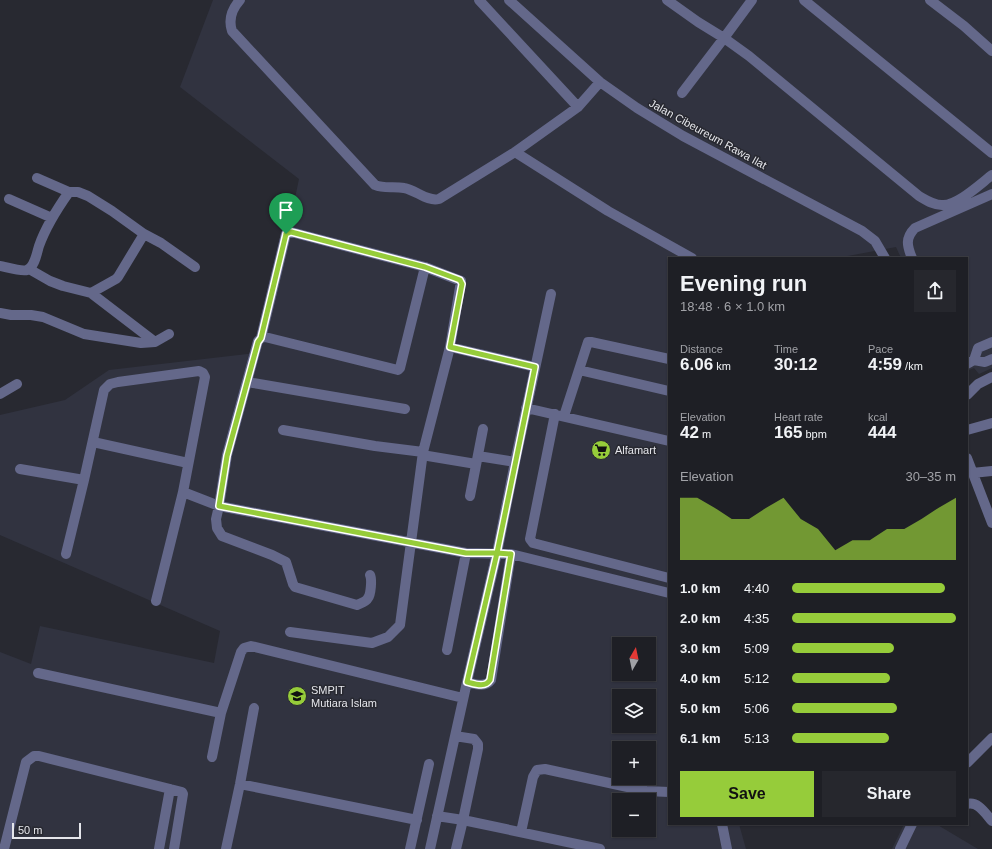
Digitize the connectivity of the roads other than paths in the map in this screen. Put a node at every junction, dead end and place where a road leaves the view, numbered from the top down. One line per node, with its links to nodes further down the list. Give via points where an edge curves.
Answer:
1 (240, 0): 13 (street, via 232,11 232,31 375,185 404,188 435,200)
2 (479, 0): 12 (street)
3 (509, 0): 10 (street, Jalan Cibeureum Rawa Ilat)
4 (668, 0): 8 (street)
5 (752, 0): 8 (street)
6 (804, 0): 14 (street)
7 (930, 0): 9 (street)
8 (724, 38): 11 (street); 15 (street, via 918,196 942,205 953,203)
9 (992, 51)
10 (600, 82): 12 (street); 23 (street, Jalan Cibeureum Rawa Ilat, via 683,136 862,231 875,242)
11 (682, 93)
12 (578, 107): 13 (street)
13 (515, 152): 22 (street, via 608,211)
14 (992, 153)
15 (992, 175)
16 (37, 178): 17 (street)
17 (69, 192): 20 (street); 21 (street, via 88,196)
18 (992, 194): 24 (street, via 915,228 907,242)
19 (9, 199): 20 (street)
20 (52, 218): 28 (street, via 33,265)
21 (144, 234): 26 (street); 29 (street, via 116,279)
22 (690, 257)
23 (885, 257)
24 (912, 257)
25 (0, 266): 28 (street, via 23,271)
26 (195, 267)
27 (425, 267): 33 (street, via 398,370); 33 (street, via 291,232 286,234); 36 (street, via 461,281)
28 (29, 269): 29 (street, via 50,281)
29 (91, 293): 34 (street)
30 (551, 294): 40 (street)
31 (0, 313): 34 (street, via 43,316 93,336 141,343)
32 (168, 334): 34 (street)
33 (261, 338): 43 (street)
34 (155, 342)
35 (992, 342): 39 (street, via 978,348)
36 (450, 347): 40 (street); 57 (street)
37 (668, 359): 41 (street, via 590,342 586,345)
38 (992, 359): 39 (street, via 985,362)
39 (970, 362)
40 (535, 367): 48 (street)
41 (579, 370): 45 (street); 50 (street)
42 (992, 377): 47 (street, via 978,384)
43 (247, 382): 49 (street); 68 (street, via 227,456)
44 (17, 384): 46 (street)
45 (668, 391)
46 (0, 394)
47 (968, 394)
48 (526, 408): 50 (street); 60 (street)
49 (405, 409)
50 (560, 415): 55 (street); 76 (street, via 530,539 533,543)
51 (992, 422): 54 (street)
52 (483, 429): 58 (street)
53 (282, 430): 57 (street)
54 (968, 430)
55 (668, 441)
56 (93, 442): 61 (street); 61 (street, via 104,390 110,384 199,371 205,377); 65 (street)
57 (423, 453): 58 (street); 70 (street)
58 (477, 460): 60 (street); 67 (street)
59 (968, 461): 64 (street)
60 (515, 462): 72 (street)
61 (188, 463): 66 (street)
62 (20, 469): 65 (street)
63 (992, 471): 64 (street)
64 (972, 473): 69 (street)
65 (84, 480): 73 (street)
66 (183, 492): 68 (street); 78 (street)
67 (470, 496)
68 (219, 506): 70 (street); 75 (street, via 216,519 217,528 222,536 286,562 295,587 357,605 368,599 372,580)
69 (992, 522)
70 (412, 544): 71 (street); 79 (street, via 400,625 388,637 372,643)
71 (466, 553): 72 (street); 80 (street)
72 (497, 553): 74 (street); 82 (street)
73 (66, 554)
74 (511, 554): 77 (street); 82 (street, via 490,680 484,685)
75 (370, 575)
76 (668, 578)
77 (668, 593)
78 (156, 602)
79 (290, 632)
80 (447, 650)
81 (38, 673): 85 (street)
82 (467, 682): 83 (street)
83 (463, 698): 85 (street, via 251,646 241,652); 86 (street)
84 (254, 708): 91 (street)
85 (221, 713): 88 (street)
86 (455, 736): 95 (street); 97 (street, via 474,740 478,744)
87 (992, 738): 89 (street)
88 (212, 757)
89 (968, 762)
90 (428, 764): 96 (street)
91 (240, 784): 96 (street); 105 (street)
92 (170, 789): 102 (street, via 34,756 26,762); 103 (street); 104 (street, via 183,794)
93 (668, 792): 101 (street, via 646,791 545,769 537,770 533,777)
94 (968, 804): 98 (street, via 977,805)
95 (437, 816): 97 (street); 107 (street)
96 (417, 820): 106 (street)
97 (463, 820): 101 (street); 108 (street)
98 (992, 821)
99 (722, 825): 110 (street)
100 (912, 825): 111 (street)
101 (521, 832): 109 (street)
102 (4, 849)
103 (159, 849)
104 (174, 849)
105 (226, 849)
106 (410, 849)
107 (430, 849)
108 (456, 849)
109 (600, 849)
110 (727, 849)
111 (900, 849)

